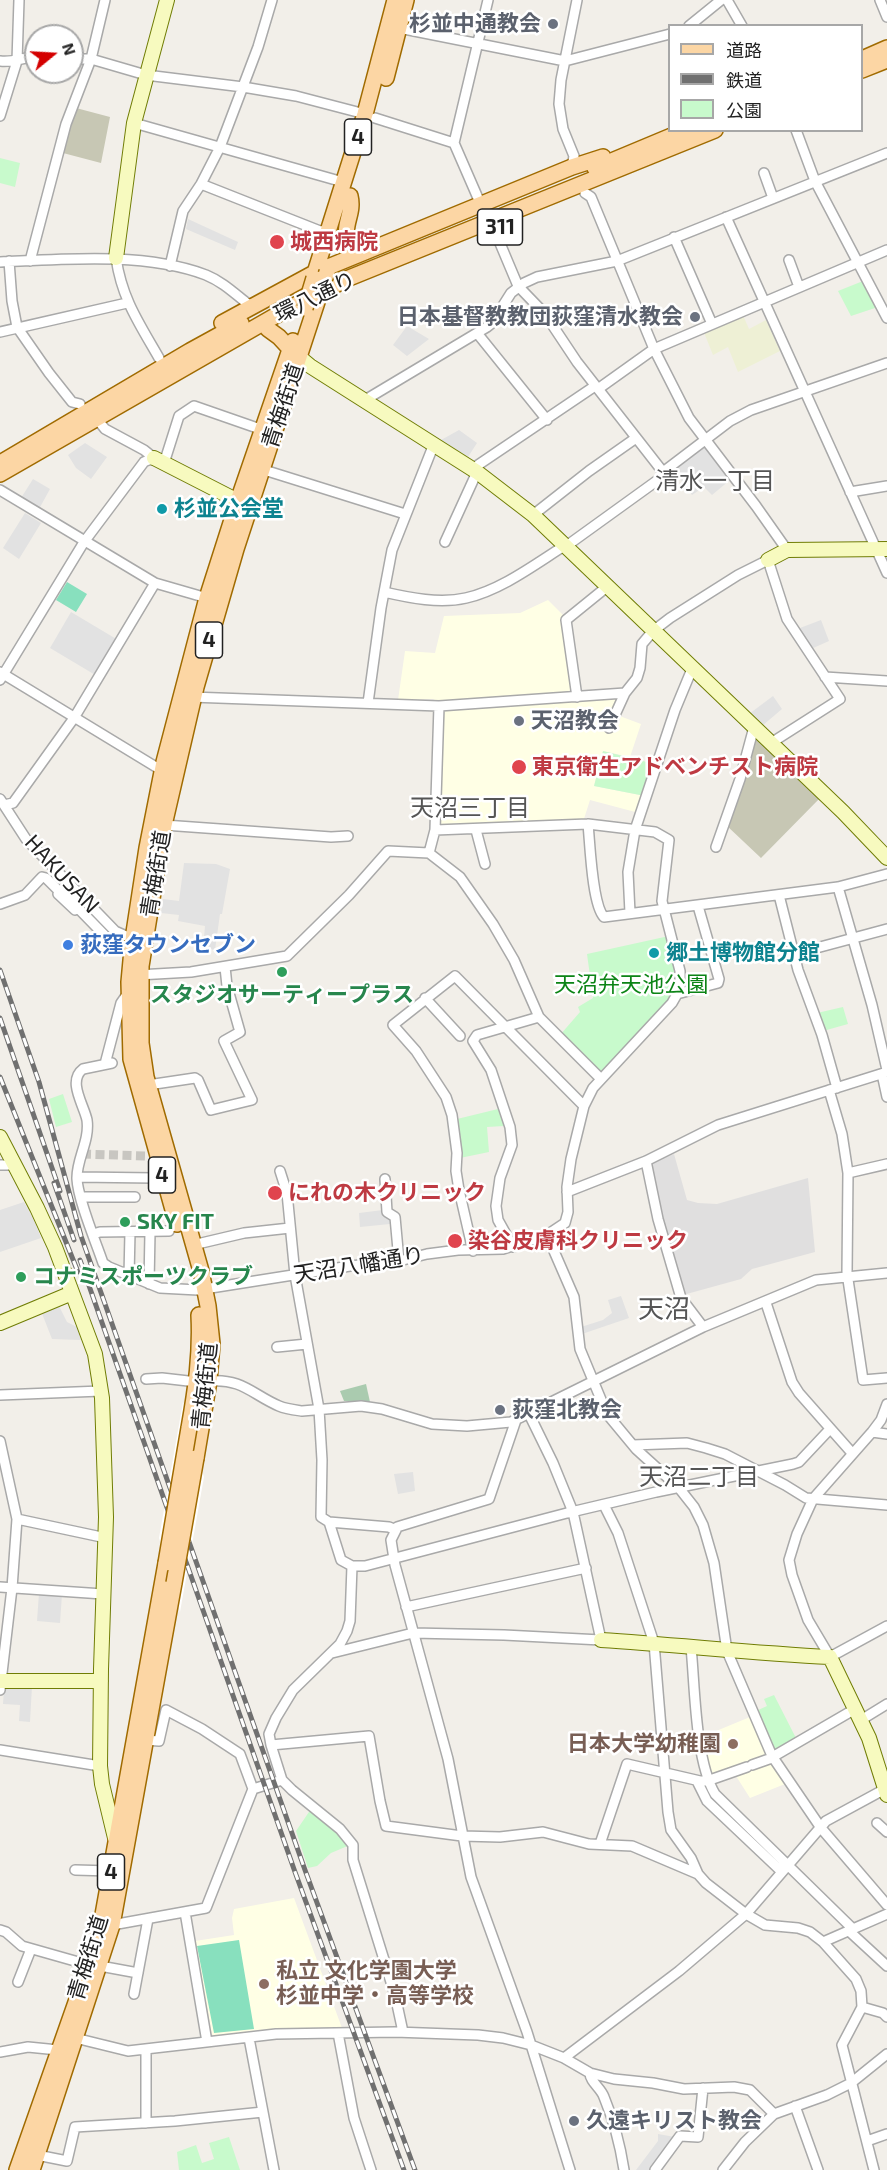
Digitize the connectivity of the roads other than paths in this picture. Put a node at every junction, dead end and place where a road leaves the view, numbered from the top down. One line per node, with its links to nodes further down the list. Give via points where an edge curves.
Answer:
1 (19, 0): 25 (street)
2 (105, 0): 22 (street)
3 (167, 0): 28 (street)
4 (272, 0): 29 (street)
5 (395, 0): 31 (main road, 4)
6 (406, 0): 15 (main road, 4)
7 (488, 0): 17 (street)
8 (577, 0): 26 (street)
9 (721, 0): 13 (street)
10 (728, 0): 14 (street)
11 (880, 0): 12 (street)
12 (887, 17)
13 (691, 24)
14 (741, 24)
15 (399, 28): 17 (street); 31 (main road, 4)
16 (668, 34): 26 (street)
17 (478, 43): 26 (street); 36 (street)
18 (887, 48): 20 (main road)
19 (24, 58): 25 (street)
20 (863, 58)
21 (84, 59): 22 (street)
22 (91, 59): 28 (street); 57 (street, via 66,124)
23 (887, 60): 27 (main road)
24 (0, 61): 25 (street)
25 (17, 61): 30 (street)
26 (565, 62): 40 (street, via 559,104 563,129 574,156)
27 (863, 69)
28 (146, 75): 29 (street); 32 (street)
29 (243, 87): 31 (street, via 297,96); 37 (street)
30 (0, 116)
31 (370, 116): 36 (street); 44 (main road, 4)
32 (134, 123): 37 (street); 54 (street)
33 (682, 132): 39 (main road, 環八通り / 311)
34 (709, 132): 39 (main road, 環八通り / 311)
35 (800, 132): 42 (street)
36 (454, 142): 47 (street)
37 (220, 147): 43 (street); 44 (street)
38 (887, 153): 42 (street)
39 (640, 155): 40 (main road, 311, via 611,154); 45 (main road, 311, via 613,179); 85 (main road, 環八通り / 311, via 349,278 273,317); 89 (main road, 環八通り / 311, via 351,267 190,351)
40 (572, 167): 47 (main road, 311)
41 (764, 173): 46 (street)
42 (815, 181): 46 (street); 59 (street)
43 (201, 184): 49 (street, via 320,231); 60 (street, via 183,212)
44 (346, 189): 49 (main road, 4); 53 (main road, via 352,207 347,238 351,246); 61 (main road, 4)
45 (585, 193): 50 (main road, 311); 58 (street, via 591,197)
46 (773, 198): 48 (street)
47 (481, 205): 53 (main road, 311)
48 (726, 217): 51 (street); 64 (street)
49 (329, 230): 61 (main road, 4)
50 (494, 230): 62 (street); 67 (main road, 311)
51 (674, 237): 58 (street); 69 (street)
52 (887, 250): 59 (street)
53 (366, 251): 61 (main road, 311)
54 (116, 258): 57 (street); 60 (street); 65 (street)
55 (789, 260): 63 (street)
56 (5, 261): 57 (street); 70 (street)
57 (30, 261)
58 (617, 261): 62 (street, via 537,278); 74 (street)
59 (858, 263): 63 (street); 68 (street)
60 (170, 266): 66 (street, via 206,275 248,304)
61 (321, 272): 66 (main road, 311); 67 (main road, 4, bridge)
62 (518, 286): 73 (street, via 492,323); 78 (street, via 545,314)
63 (799, 287): 64 (street)
64 (764, 302): 69 (street); 79 (street)
65 (127, 303): 70 (street); 76 (street)
66 (256, 304): 76 (main road, 311)
67 (310, 306): 71 (main road, 311); 75 (main road, 青梅街道 / 4)
68 (887, 318)
69 (712, 324): 74 (street)
70 (17, 327): 72 (street); 81 (street, via 72,402)
71 (268, 329): 75 (main road); 83 (main road, 311)
72 (0, 332)
73 (477, 333): 80 (street); 82 (street)
74 (654, 349): 78 (street); 87 (street, via 689,418)
75 (295, 354): 80 (street); 84 (main road, 青梅街道 / 4); 92 (main road, 青梅街道 / 4)
76 (159, 358): 81 (main road, 311)
77 (887, 363): 79 (street)
78 (597, 387): 82 (street); 86 (street)
79 (805, 391): 87 (street, via 751,410); 98 (street)
80 (365, 400): 88 (street)
81 (80, 404): 89 (main road, 311, via 37,431)
82 (547, 420): 93 (street, via 478,465)
83 (101, 424): 85 (main road, 311, via 83,435); 90 (street)
84 (262, 430): 90 (street, via 194,406 179,416 166,457); 99 (main road, 青梅街道 / 4)
85 (63, 438): 95 (main road, 環八通り / 311)
86 (636, 438): 94 (street); 102 (street)
87 (706, 440): 94 (street); 106 (street)
88 (434, 444): 93 (street); 101 (street)
89 (15, 453): 91 (main road, 環八通り / 311)
90 (154, 458): 99 (street); 103 (street, via 144,462)
91 (0, 463)
92 (261, 469): 100 (main road, 青梅街道 / 4); 101 (street)
93 (477, 472): 102 (street); 104 (street)
94 (663, 472): 105 (street, via 662,477)
95 (0, 474)
96 (887, 486): 98 (street)
97 (0, 490): 103 (street)
98 (850, 492): 107 (street)
99 (238, 501): 100 (street); 113 (main road, 青梅街道 / 4)
100 (247, 514): 120 (main road, 青梅街道 / 4)
101 (405, 514): 112 (street, via 392,550)
102 (532, 515): 105 (street)
103 (84, 542): 110 (street); 116 (street)
104 (445, 542)
105 (564, 546): 111 (street); 112 (street, via 510,579 467,598 434,601)
106 (787, 550): 107 (street); 108 (street)
107 (882, 550): 109 (street)
108 (768, 560): 114 (street); 117 (street, via 788,619)
109 (887, 573)
110 (155, 583): 113 (street); 125 (street)
111 (609, 588): 114 (street); 121 (street, via 566,620)
112 (384, 592): 122 (street)
113 (207, 598): 123 (main road, 青梅街道 / 4)
114 (653, 631): 115 (street); 119 (street, via 642,644 640,668)
115 (692, 669): 126 (street); 135 (street)
116 (1, 676): 125 (street)
117 (825, 677): 118 (street); 128 (street, via 840,699)
118 (887, 681)
119 (625, 693): 121 (street); 127 (street)
120 (194, 697): 122 (street); 123 (street); 132 (main road, 青梅街道 / 4)
121 (578, 697): 124 (street)
122 (368, 704): 124 (street)
123 (179, 705): 129 (main road, 青梅街道 / 4)
124 (439, 706): 133 (street)
125 (74, 718): 129 (street, via 156,767); 130 (street, via 13,803)
126 (754, 727): 128 (street); 137 (street)
127 (609, 728)
128 (771, 743): 139 (street)
129 (164, 762): 149 (main road, 青梅街道 / 4)
130 (2, 802): 149 (street, HAKUSAN, via 26,838 115,931)
131 (588, 824): 134 (street); 135 (street); 147 (street, via 599,912 604,917)
132 (164, 825): 136 (street); 154 (main road, 青梅街道 / 4)
133 (435, 830): 134 (street); 138 (street)
134 (476, 830): 140 (street)
135 (635, 830): 146 (street, via 655,832 669,840); 147 (street, via 628,872)
136 (348, 836)
137 (716, 847)
138 (422, 854): 153 (street, via 388,851 287,956); 157 (street, via 460,877 514,960)
139 (887, 858)
140 (485, 864)
141 (887, 874): 142 (street)
142 (838, 887): 143 (street); 150 (street)
143 (779, 895): 145 (street); 152 (street)
144 (0, 904): 151 (street, via 26,895 42,877 46,878 60,892 63,889 79,905 94,931)
145 (698, 906): 146 (street); 155 (street, via 719,979)
146 (663, 909): 147 (street); 155 (street, via 680,971)
147 (630, 914)
148 (887, 928): 150 (street)
149 (133, 939): 154 (main road, 青梅街道 / 4)
150 (853, 939): 152 (street); 160 (street, via 872,1005)
151 (114, 945)
152 (794, 954): 163 (street, via 822,1035)
153 (225, 967): 154 (street); 162 (street, via 240,1032 224,1041 252,1100 211,1110 195,1078)
154 (133, 983): 162 (main road, 青梅街道 / 4); 172 (street, via 121,1003 109,1064 83,1069 76,1078 87,1121); 193 (main road, 青梅街道 / 4, via 131,1059)
155 (677, 994): 161 (street)
156 (425, 998): 158 (street, via 455,976); 159 (street); 186 (street, via 393,1025 446,1096 452,1115 459,1190)
157 (539, 1017): 158 (street); 161 (street)
158 (504, 1027): 165 (street); 185 (street, via 477,1035 473,1041 491,1070 510,1127 512,1145 500,1178 496,1206 498,1220)
159 (460, 1036)
160 (885, 1072): 163 (street); 164 (street)
161 (601, 1079): 165 (street)
162 (148, 1085): 184 (main road, 青梅街道 / 4)
163 (833, 1089): 167 (street, via 718,1125); 171 (street)
164 (887, 1097)
165 (584, 1106): 175 (street)
166 (0, 1137): 169 (street)
167 (646, 1161): 175 (street); 197 (street, via 681,1298)
168 (887, 1164): 171 (street)
169 (7, 1165): 194 (street, via 38,1208)
170 (280, 1171): 178 (street, via 287,1193)
171 (848, 1173): 191 (street)
172 (77, 1177): 173 (street); 176 (street, 天沼八幡通り)
173 (154, 1178)
174 (385, 1179): 187 (street, via 387,1212 395,1217)
175 (567, 1192): 183 (street, via 565,1223)
176 (81, 1197): 177 (street); 182 (street, 天沼八幡通り)
177 (135, 1197)
178 (290, 1228): 184 (street, via 244,1233); 189 (street)
179 (130, 1232): 180 (street); 182 (street); 190 (street)
180 (150, 1232): 181 (street); 192 (street)
181 (169, 1232)
182 (93, 1234): 190 (street, 天沼八幡通り, via 103,1263)
183 (547, 1235): 185 (street, 天沼八幡通り); 203 (street, via 574,1297 580,1348)
184 (193, 1245): 193 (main road, 青梅街道 / 4)
185 (513, 1247): 186 (street, 天沼八幡通り)
186 (473, 1251): 187 (street, 天沼八幡通り, via 427,1254)
187 (399, 1261): 189 (street, 天沼八幡通り)
188 (887, 1272): 191 (street)
189 (295, 1275): 193 (street, 天沼八幡通り); 198 (street)
190 (129, 1276): 192 (street, 天沼八幡通り)
191 (847, 1277): 195 (street, via 816,1280); 200 (street, via 863,1380)
192 (149, 1284): 193 (street, 天沼八幡通り)
193 (200, 1290): 202 (main road, 青梅街道 / 4, via 212,1344)
194 (72, 1293): 196 (street); 204 (street, via 95,1353)
195 (766, 1303): 197 (street); 210 (street, via 792,1382)
196 (0, 1323)
197 (703, 1327): 203 (street)
198 (307, 1344): 199 (street); 207 (street)
199 (277, 1347)
200 (887, 1378)
201 (146, 1379): 202 (street)
202 (203, 1382): 207 (street, via 218,1380 241,1385 283,1407); 245 (main road, 青梅街道 / 4, bridge, via 196,1458); 259 (main road, 青梅街道 / 4, bridge, via 189,1428)
203 (592, 1382): 208 (street); 214 (street, via 607,1414)
204 (101, 1391): 205 (street); 225 (street)
205 (0, 1395)
206 (887, 1404): 211 (street)
207 (319, 1409): 209 (street, via 361,1406 432,1424 467,1426); 223 (street, via 321,1517)
208 (529, 1414): 209 (street); 221 (street)
209 (516, 1420): 224 (street, via 489,1499)
210 (830, 1429): 215 (street); 216 (street, via 799,1462)
211 (872, 1432): 212 (street); 215 (street)
212 (887, 1434)
213 (0, 1441): 222 (street)
214 (633, 1445): 216 (street, via 687,1443 725,1454); 217 (street)
215 (852, 1453): 218 (street)
216 (759, 1471): 217 (street); 218 (street)
217 (679, 1488): 219 (street); 238 (street, via 694,1507 706,1535)
218 (813, 1499): 220 (street); 240 (street, via 789,1560 808,1620)
219 (604, 1505): 221 (street); 236 (street, via 618,1533)
220 (887, 1505)
221 (573, 1512): 226 (street); 228 (street)
222 (17, 1519): 225 (street); 230 (street)
223 (329, 1522): 224 (street); 227 (street, via 341,1560)
224 (396, 1530): 226 (street, via 391,1540)
225 (106, 1538): 231 (street)
226 (394, 1559): 227 (street); 232 (street)
227 (352, 1566): 239 (street, via 350,1620 340,1644)
228 (586, 1568): 232 (street); 235 (street)
229 (0, 1587): 230 (street)
230 (12, 1588): 231 (street); 242 (street)
231 (103, 1594): 241 (street)
232 (406, 1607): 234 (street)
233 (887, 1626): 240 (street)
234 (413, 1633): 235 (street); 239 (street); 264 (street, via 448,1759)
235 (601, 1640): 236 (street)
236 (654, 1643): 237 (street); 251 (street)
237 (691, 1647): 238 (street); 255 (street)
238 (727, 1651): 240 (street); 248 (street)
239 (330, 1653): 246 (street, via 293,1690 269,1734)
240 (830, 1658): 244 (street)
241 (101, 1681): 242 (street); 249 (street)
242 (0, 1684)
243 (887, 1704): 244 (street)
244 (858, 1715): 248 (street); 250 (street)
245 (145, 1740): 252 (main road, 青梅街道 / 4); 256 (street, via 159,1741 166,1710 240,1754)
246 (271, 1745): 253 (street); 264 (street, via 369,1736 386,1826)
247 (0, 1750): 249 (street)
248 (772, 1756): 255 (street); 262 (street)
249 (100, 1766): 258 (street)
250 (883, 1771): 257 (street)
251 (666, 1773): 254 (street); 265 (street, via 627,1764); 270 (street, via 671,1830)
252 (138, 1780): 259 (street, via 129,1798); 266 (main road, 青梅街道 / 4)
253 (282, 1780): 256 (street); 288 (street, via 340,1829 353,1845 353,1860)
254 (697, 1781): 255 (street); 267 (street, via 707,1801)
255 (707, 1781): 267 (street)
256 (253, 1789): 272 (street, via 206,1908)
257 (886, 1792): 262 (street, via 826,1821)
258 (104, 1793): 259 (street, via 119,1804); 260 (street); 266 (street)
259 (124, 1796): 260 (main road, 青梅街道 / 4)
260 (120, 1819): 266 (main road, 青梅街道 / 4)
261 (877, 1823): 263 (street)
262 (821, 1828): 267 (street); 271 (street)
263 (887, 1832)
264 (462, 1836): 265 (street, via 510,1837 543,1832); 293 (street, via 471,1877)
265 (600, 1844): 270 (street, via 632,1846)
266 (121, 1845): 269 (main road, 青梅街道 / 4); 276 (main road, 青梅街道 / 4)
267 (785, 1869): 273 (street); 278 (street)
268 (75, 1870): 269 (street)
269 (111, 1871): 281 (main road, 青梅街道 / 4)
270 (698, 1874): 273 (street)
271 (887, 1905)
272 (185, 1912): 275 (street); 292 (street)
273 (746, 1914): 279 (street, via 765,1924 810,1932); 298 (street, via 679,1971)
274 (887, 1914): 278 (street)
275 (148, 1919): 276 (street); 283 (street)
276 (112, 1925): 281 (main road, 青梅街道 / 4)
277 (0, 1930): 280 (street)
278 (851, 1930): 279 (street); 282 (street)
279 (824, 1942): 286 (street, via 856,1979)
280 (31, 1949): 281 (street); 284 (street)
281 (95, 1965): 283 (street); 290 (main road, 青梅街道 / 4)
282 (887, 1966)
283 (138, 1974): 285 (street)
284 (18, 1982)
285 (134, 1994)
286 (862, 2007): 287 (street); 300 (street, via 842,2045)
287 (887, 2017)
288 (403, 2032): 289 (street); 293 (street, via 478,2035)
289 (338, 2033): 291 (street); 311 (street, via 354,2118)
290 (69, 2036): 294 (street, via 128,2051); 295 (main road, 青梅街道 / 4); 308 (main road, 青梅街道 / 4)
291 (249, 2038): 292 (street); 303 (street)
292 (207, 2042): 294 (street)
293 (531, 2045): 298 (street); 312 (street)
294 (146, 2049): 305 (street)
295 (58, 2050): 296 (street, via 28,2047); 309 (main road, 青梅街道 / 4)
296 (0, 2052)
297 (887, 2054): 300 (street)
298 (564, 2058): 299 (street)
299 (590, 2073): 301 (street, via 684,2089); 313 (street, via 614,2121)
300 (851, 2083): 302 (street); 307 (street)
301 (703, 2088): 304 (street, via 750,2090); 314 (street, via 698,2138 680,2136)
302 (795, 2106): 304 (street); 316 (street)
303 (263, 2112): 305 (street); 310 (street)
304 (774, 2114): 315 (street, via 744,2142)
305 (146, 2123): 308 (street, via 75,2127 67,2161)
306 (887, 2134): 307 (street)
307 (867, 2141): 317 (street)
308 (35, 2163)
309 (17, 2170)
310 (274, 2170)
311 (371, 2170)
312 (570, 2170)
313 (624, 2170)
314 (655, 2170)
315 (723, 2170)
316 (818, 2170)
317 (873, 2170)

